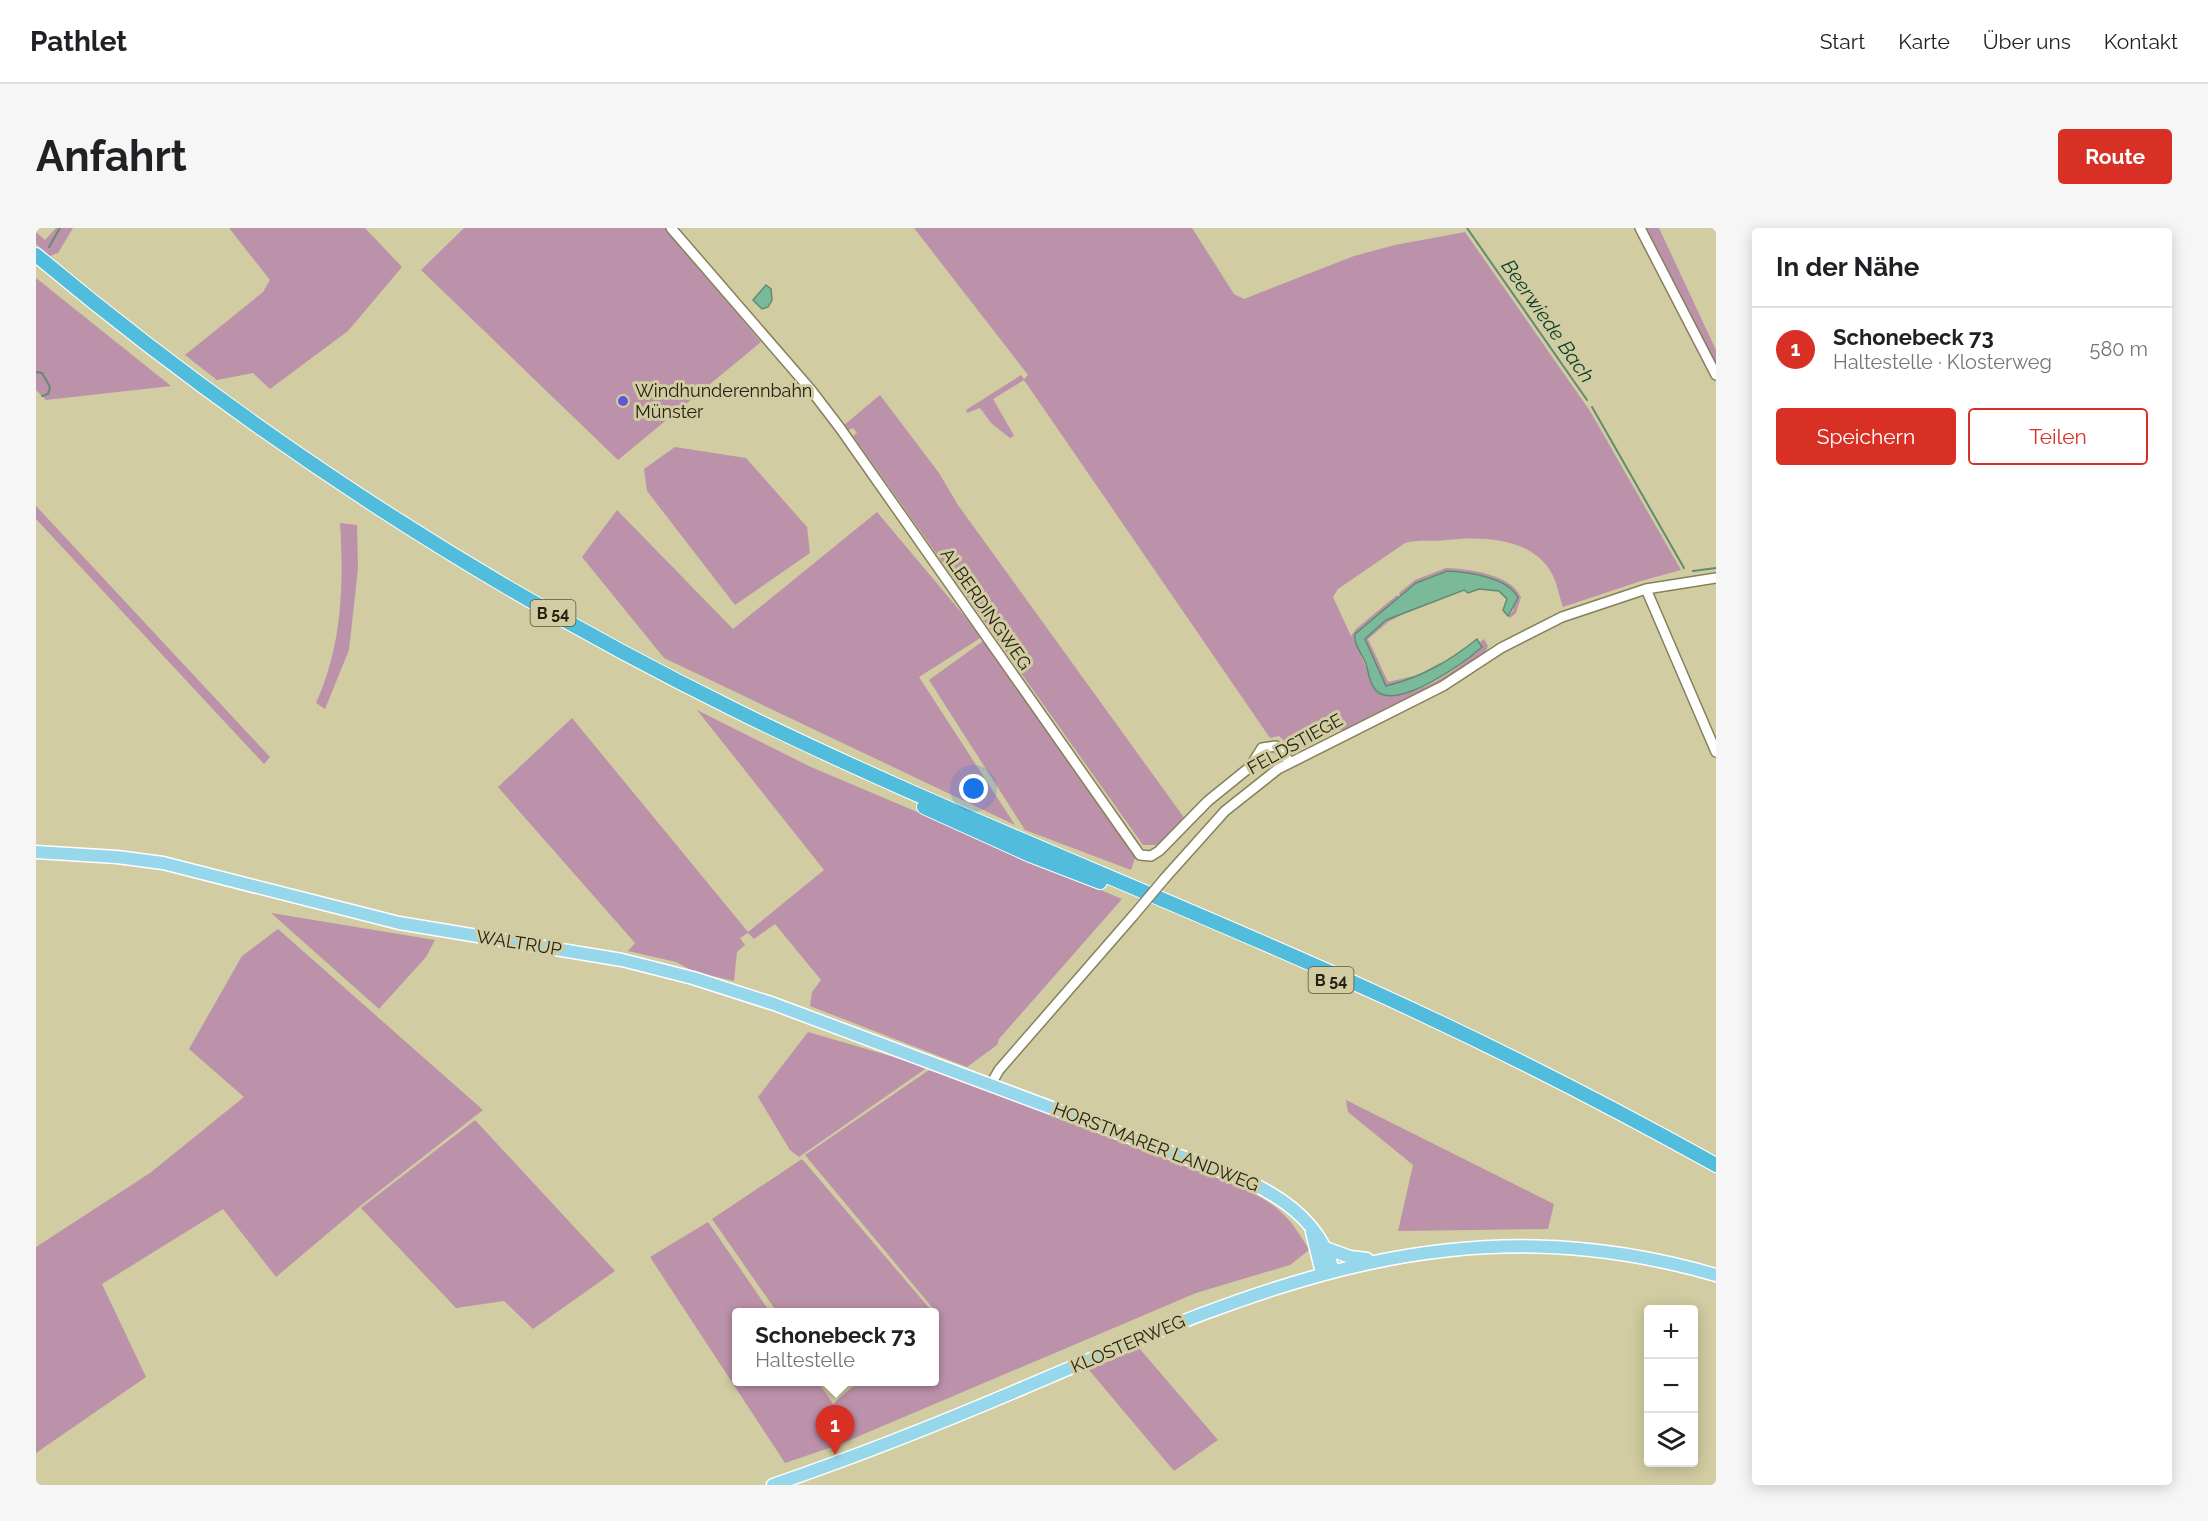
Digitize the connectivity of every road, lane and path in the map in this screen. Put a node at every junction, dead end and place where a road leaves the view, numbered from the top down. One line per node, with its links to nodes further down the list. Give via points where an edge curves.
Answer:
1 (671, 228): 9 (street, ALBERDINGWEG, via 832,419 1140,855 1151,856 1159,851 1208,801 1250,767 1263,748 1276,746)
2 (1640, 228): 5 (street)
3 (36, 255): 12 (highway, B 54, via 170,361 306,459 478,569 623,652 861,769 1434,1020 1558,1080)
4 (36, 267): 13 (highway, B 54, via 173,375 300,465 440,557 643,673 966,827 1160,906 1404,1013 1561,1090)
5 (1716, 375)
6 (1716, 578): 7 (street, FELDSTIEGE)
7 (1646, 589): 8 (street); 9 (street, FELDSTIEGE, via 1544,625 1443,686)
8 (1716, 752)
9 (1290, 762): 11 (street, FELDSTIEGE, bridge, via 1235,801)
10 (36, 852): 11 (main road, WALTRUP, via 173,865 399,922 649,966 749,995)
11 (990, 1084): 14 (main road, HORSTMARER LANDWEG, via 1247,1180 1280,1197)
12 (1716, 1165)
13 (1716, 1173)
14 (1310, 1228): 15 (main road, HORSTMARER LANDWEG); 17 (main road, HORSTMARER LANDWEG)
15 (1328, 1249): 16 (main road, via 1350,1257); 17 (main road, HORSTMARER LANDWEG)
16 (1385, 1259): 17 (main road, KLOSTERWEG); 18 (main road, via 1447,1249 1559,1247 1643,1257)
17 (1328, 1272): 19 (main road, KLOSTERWEG, via 1197,1315 914,1434)
18 (1716, 1275)
19 (773, 1485)

